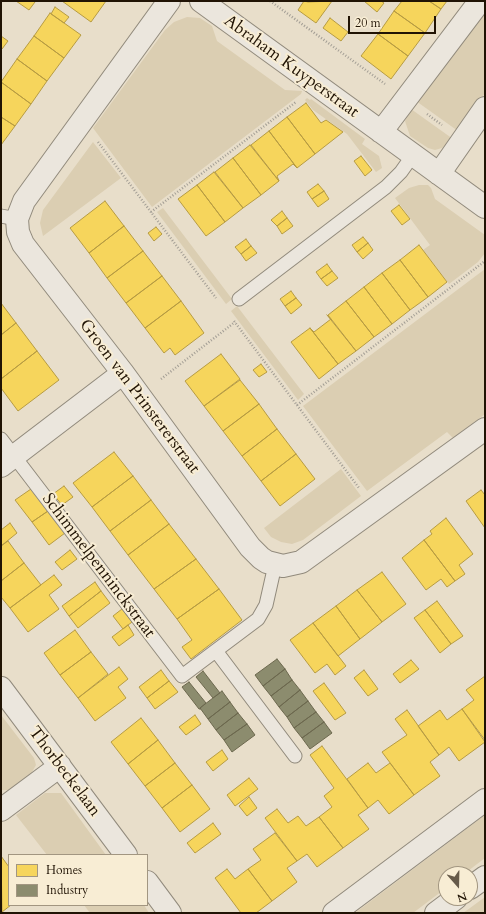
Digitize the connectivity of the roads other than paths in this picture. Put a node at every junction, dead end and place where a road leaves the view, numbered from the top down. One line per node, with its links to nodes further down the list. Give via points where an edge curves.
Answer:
1 (169, 1): 9 (street, Groen van Prinstererstraat)
2 (201, 1): 5 (street, Abraham Kuyperstraat)
3 (480, 1): 5 (street)
4 (485, 108): 7 (street)
5 (381, 132): 6 (street, Abraham Kuyperstraat)
6 (413, 155): 7 (street, Abraham Kuyperstraat); 10 (lane, via 386,187)
7 (439, 174): 8 (street, Abraham Kuyperstraat)
8 (485, 207)
9 (9, 218): 11 (street, Groen van Prinstererstraat, via 23,244)
10 (239, 299)
11 (123, 373): 14 (street); 15 (street, Groen van Prinstererstraat, via 254,552)
12 (485, 429): 15 (street, Groen van Prinstererstraat, via 311,556 292,565)
13 (1, 439): 14 (lane, Schimmelpenninckstraat)
14 (8, 461): 16 (lane, Schimmelpenninckstraat, via 182,676)
15 (275, 564): 16 (lane, via 263,613)
16 (216, 651): 18 (lane)
17 (1, 688): 19 (street, Thorbeckelaan)
18 (295, 756)
19 (60, 766): 21 (street); 22 (street, Thorbeckelaan)
20 (485, 800): 26 (street)
21 (1, 810)
22 (125, 854)
23 (148, 883): 25 (street)
24 (445, 906): 27 (street)
25 (170, 913)
26 (334, 913)
27 (436, 913)

